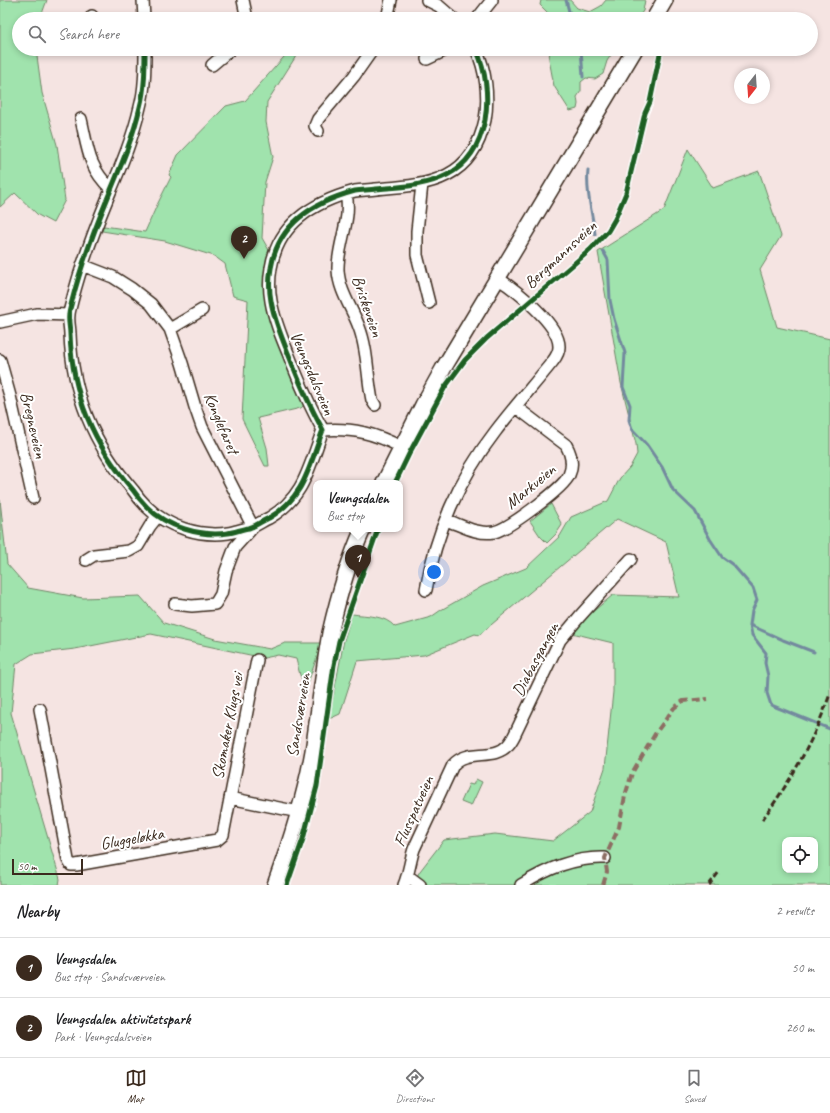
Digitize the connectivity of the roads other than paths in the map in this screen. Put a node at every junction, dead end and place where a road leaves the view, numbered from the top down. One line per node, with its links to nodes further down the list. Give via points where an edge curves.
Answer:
1 (143, 0): 7 (street)
2 (244, 0): 8 (street)
3 (391, 0): 9 (street)
4 (428, 0): 10 (street)
5 (492, 0): 11 (street)
6 (665, 0): 12 (main road)
7 (144, 12)
8 (246, 12)
9 (388, 12)
10 (446, 12)
11 (483, 12)
12 (658, 12)
13 (145, 56): 24 (street, Veungsdalsveien, via 141,105)
14 (223, 56): 20 (street)
15 (368, 56): 22 (street, via 318,119 315,126)
16 (433, 56): 19 (street)
17 (479, 56): 23 (street, Veungsdalsveien, via 486,91 485,117 480,140 458,169)
18 (632, 56): 27 (main road, Bergmannsveien)
19 (427, 59)
20 (212, 66)
21 (81, 119): 24 (street, via 89,157 96,172)
22 (318, 131)
23 (422, 184): 25 (street, Veungsdalsveien, via 356,191); 28 (street, via 417,255)
24 (111, 190): 26 (street, Veungsdalsveien)
25 (346, 195): 34 (street, Briskeveien, via 348,203 338,269 340,285 359,327 371,394); 36 (street, Veungsdalsveien, via 314,207 290,226 275,250 270,276 269,289 273,312 296,376)
26 (82, 265): 30 (street, Veungsdalsveien); 32 (street, Konglefaret, via 113,277 132,289 151,304)
27 (497, 278): 35 (street, via 529,302 551,326 559,343 557,356); 37 (main road, Bergmannsveien, via 443,369)
28 (429, 302)
29 (202, 310): 32 (street)
30 (69, 315): 31 (street, via 37,314); 40 (street, Veungsdalsveien, via 71,357 76,386 87,420 126,483)
31 (0, 322)
32 (170, 330): 42 (street, Konglefaret, via 202,427)
33 (0, 360): 39 (street, Bregneveien, via 14,409)
34 (376, 405)
35 (516, 407): 41 (street, via 494,432 481,452 460,486); 41 (street, Markveien, via 566,445 571,457 571,469 567,480 519,518 495,532 475,530)
36 (323, 430): 37 (street, Veungsdalsveien, via 338,429 371,434); 42 (street, Veungsdalsveien, via 298,492 278,512)
37 (401, 447): 38 (main road, Bergmannsveien)
38 (385, 480)
39 (33, 498)
40 (158, 516): 42 (street, Veungsdalsveien, via 179,527 199,533 229,533); 45 (street, via 138,546 129,551 94,555)
41 (446, 520): 46 (street, via 430,567)
42 (253, 527): 47 (street, Veungsdalsveien, via 235,547 226,570 221,594 215,604)
43 (362, 532): 52 (main road, Sandsværveien, via 344,581 330,634 313,750)
44 (631, 559): 50 (street, Diabasgangen, via 560,640 508,746 495,752)
45 (86, 560)
46 (426, 590)
47 (175, 604)
48 (257, 660): 51 (street, Skomaker Klugs vei)
49 (40, 710): 51 (street, Gluggeløkka, via 71,865 217,840 223,835)
50 (463, 757): 54 (street, Flusspatveien, via 456,761 450,770 414,849)
51 (230, 798): 52 (street)
52 (299, 812): 55 (main road, Sandsværveien)
53 (605, 858): 57 (street, via 591,857 558,865)
54 (406, 881): 56 (street)
55 (275, 885)
56 (420, 885)
57 (520, 885)

